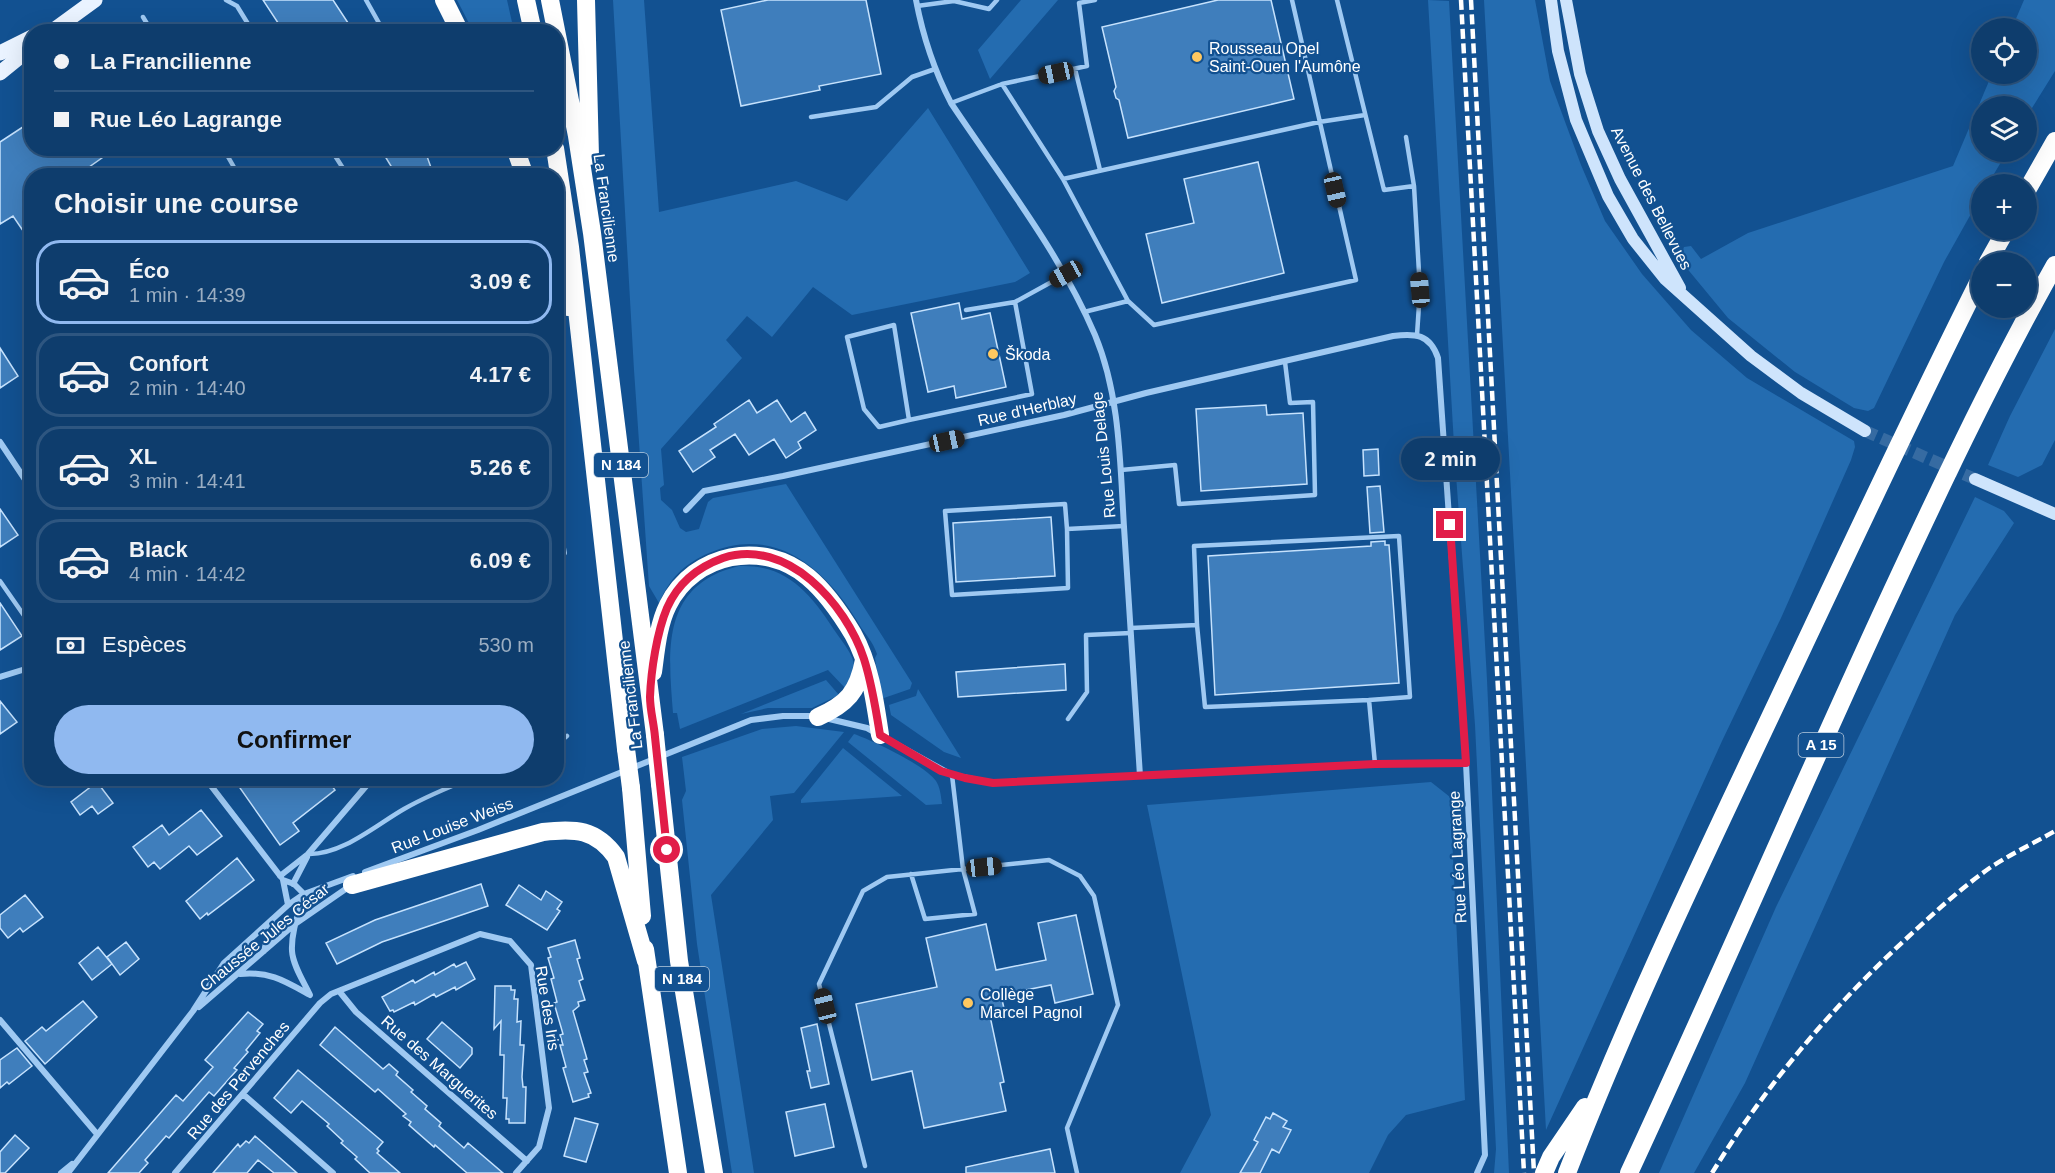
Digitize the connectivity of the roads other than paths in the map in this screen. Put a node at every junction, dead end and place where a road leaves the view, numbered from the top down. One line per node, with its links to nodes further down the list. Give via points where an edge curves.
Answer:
1 (95, 0): 15 (main road)
2 (226, 0): 20 (lane, via 237,6)
3 (366, 0): 21 (lane)
4 (444, 0): 22 (highway)
5 (526, 0): 23 (highway)
6 (550, 0): 24 (highway, La Francilienne / N 184)
7 (586, 0): 44 (highway)
8 (996, 0): 14 (lane, via 989,9 954,1)
9 (1095, 0): 29 (lane, via 1079,3 1087,66)
10 (1292, 0): 36 (lane)
11 (1337, 0): 34 (lane)
12 (1551, 0): 51 (street, Avenue des Bellevues, via 1564,78 1595,169 1633,239 1665,279)
13 (1566, 0): 51 (street, Avenue des Bellevues, via 1580,74 1602,139 1670,271)
14 (917, 3): 28 (street, Rue Louis Delage)
15 (70, 17): 17 (main road); 18 (main road)
16 (143, 17): 19 (lane)
17 (56, 24)
18 (61, 24)
19 (147, 24)
20 (248, 24)
21 (380, 24)
22 (456, 24)
23 (531, 24)
24 (555, 24)
25 (24, 41): 26 (main road)
26 (0, 53)
27 (24, 54): 31 (main road)
28 (935, 69): 33 (street, Rue Louis Delage); 35 (lane, via 912,77 876,107)
29 (1075, 69): 32 (lane); 39 (lane)
30 (564, 71): 44 (highway, La Francilienne / N 184)
31 (0, 73)
32 (1002, 84): 33 (lane); 41 (lane)
33 (951, 103): 46 (street, Rue Louis Delage)
34 (1365, 115): 36 (lane); 42 (lane, via 1384,190)
35 (811, 117)
36 (1319, 123): 39 (lane); 49 (lane, via 1356,280 1155,325)
37 (1406, 137): 42 (lane)
38 (2055, 141): 40 (highway)
39 (1100, 170): 41 (lane)
40 (2036, 174)
41 (1063, 179): 49 (lane)
42 (1414, 186): 54 (lane, via 1420,290)
43 (564, 207): 55 (highway, La Francilienne / N 184)
44 (592, 233): 75 (highway, La Francilienne / N 184)
45 (2055, 265): 125 (highway, A 15, via 1993,379 1902,570)
46 (1066, 274): 50 (lane); 53 (street, Rue Louis Delage)
47 (564, 295): 55 (highway)
48 (1971, 298): 108 (highway, via 1729,804)
49 (1128, 301): 53 (lane)
50 (1015, 302): 52 (lane); 58 (lane, via 1032,394)
51 (1692, 303): 59 (street, Avenue des Bellevues, via 1774,375)
52 (966, 310)
53 (1083, 312): 57 (street, Rue Louis Delage, via 1101,350)
54 (1417, 335): 56 (street, Rue d'Herblay, via 1393,336); 82 (street, Rue Léo Lagrange, via 1428,341 1438,358)
55 (581, 349): 101 (highway, La Francilienne / N 184, bridge, via 631,788)
56 (1285, 362): 57 (street, Rue d'Herblay); 61 (lane, via 1290,403 1313,402 1315,495 1179,504 1175,465)
57 (1114, 403): 61 (street, Rue Louis Delage); 64 (street, Rue d'Herblay, via 704,491)
58 (909, 420): 58 (lane, via 894,326 847,337 864,409 879,427)
59 (1865, 431)
60 (0, 442): 62 (street)
61 (1121, 470): 66 (street, Rue Louis Delage)
62 (24, 478)
63 (1975, 479): 65 (street)
64 (687, 510)
65 (2055, 514)
66 (1124, 526): 67 (lane); 71 (street, Rue Louis Delage)
67 (1067, 529): 67 (lane, via 1065,504 945,511 952,595 1068,588)
68 (0, 581): 69 (lane)
69 (24, 616)
70 (1197, 625): 71 (lane); 76 (lane, via 1205,707); 76 (lane, via 1194,546 1400,536 1410,697)
71 (1131, 631): 78 (lane, via 1086,635 1087,692); 85 (street, Rue Louis Delage)
72 (864, 658): 75 (highway, via 836,608 807,576 770,557 732,556 708,564 688,577 668,605 661,624); 77 (highway, via 855,690 842,704); 79 (highway)
73 (24, 670): 74 (street)
74 (0, 677)
75 (650, 697): 121 (highway, La Francilienne / N 184, bridge, via 680,961)
76 (1369, 700): 83 (lane)
77 (818, 717): 79 (street, Rue Louise Weiss); 90 (street, Rue Louise Weiss, via 751,720)
78 (1068, 719)
79 (880, 735): 84 (street, Rue Louise Weiss)
80 (567, 736): 81 (lane)
81 (564, 738)
82 (1466, 763): 83 (street, Rue Louise Weiss); 123 (street, Rue Léo Lagrange, via 1485,1155)
83 (1375, 764): 85 (street, Rue Louise Weiss)
84 (952, 775): 85 (street, Rue Louise Weiss, via 993,783); 91 (lane)
85 (1140, 776)
86 (211, 786): 93 (street)
87 (366, 786): 89 (street)
88 (454, 786): 89 (lane, via 406,808 346,844 320,854)
89 (308, 854): 93 (street); 94 (street)
90 (380, 868): 95 (street, Chaussée Jules César); 96 (street, Rue Louise Weiss)
91 (963, 869): 92 (lane); 92 (lane, via 975,914 925,919); 122 (lane, via 1049,860 1080,876 1094,896 1118,1005 1068,1128)
92 (911, 874): 114 (lane, via 887,877 863,891 819,984)
93 (282, 878): 94 (street, Chaussée Jules César); 97 (street, Chaussée Jules César)
94 (293, 884): 96 (street, Chaussée Jules César)
95 (352, 885): 99 (street, Chaussée Jules César); 101 (highway, via 543,832 582,831 607,844 616,857)
96 (304, 894): 97 (street, Rue Louise Weiss); 99 (street)
97 (288, 905): 98 (street, Chaussée Jules César)
98 (272, 920): 100 (street); 106 (street, Chaussée Jules César, via 224,963)
99 (296, 924): 100 (street, Chaussée Jules César); 104 (street, via 293,957)
100 (264, 952): 102 (street, Chaussée Jules César)
101 (646, 961): 120 (highway, La Francilienne / N 184)
102 (239, 974): 104 (street, via 272,975); 106 (street, Chaussée Jules César)
103 (339, 991): 105 (street, Rue des Iris); 112 (street, Rue des Marguerites, via 356,1012); 112 (street, Rue des Iris, via 480,934 510,941 531,965 549,1108 539,1147)
104 (310, 995): 105 (street)
105 (320, 1003): 109 (street, Rue des Pervenches)
106 (193, 1011): 110 (street, Chaussée Jules César)
107 (0, 1020): 110 (street)
108 (1603, 1081): 113 (highway); 124 (highway)
109 (244, 1095): 117 (street, Rue des Pervenches); 118 (street)
110 (97, 1134): 111 (street, Chaussée Jules César)
111 (76, 1160): 115 (street, Chaussée Jules César); 116 (street, Chaussée Jules César)
112 (527, 1161): 119 (street, Rue des Iris)
113 (1547, 1165)
114 (865, 1166)
115 (61, 1173)
116 (68, 1173)
117 (176, 1173)
118 (333, 1173)
119 (516, 1173)
120 (678, 1173)
121 (714, 1173)
122 (1077, 1173)
123 (1477, 1173)
124 (1567, 1173)
125 (1629, 1173)

